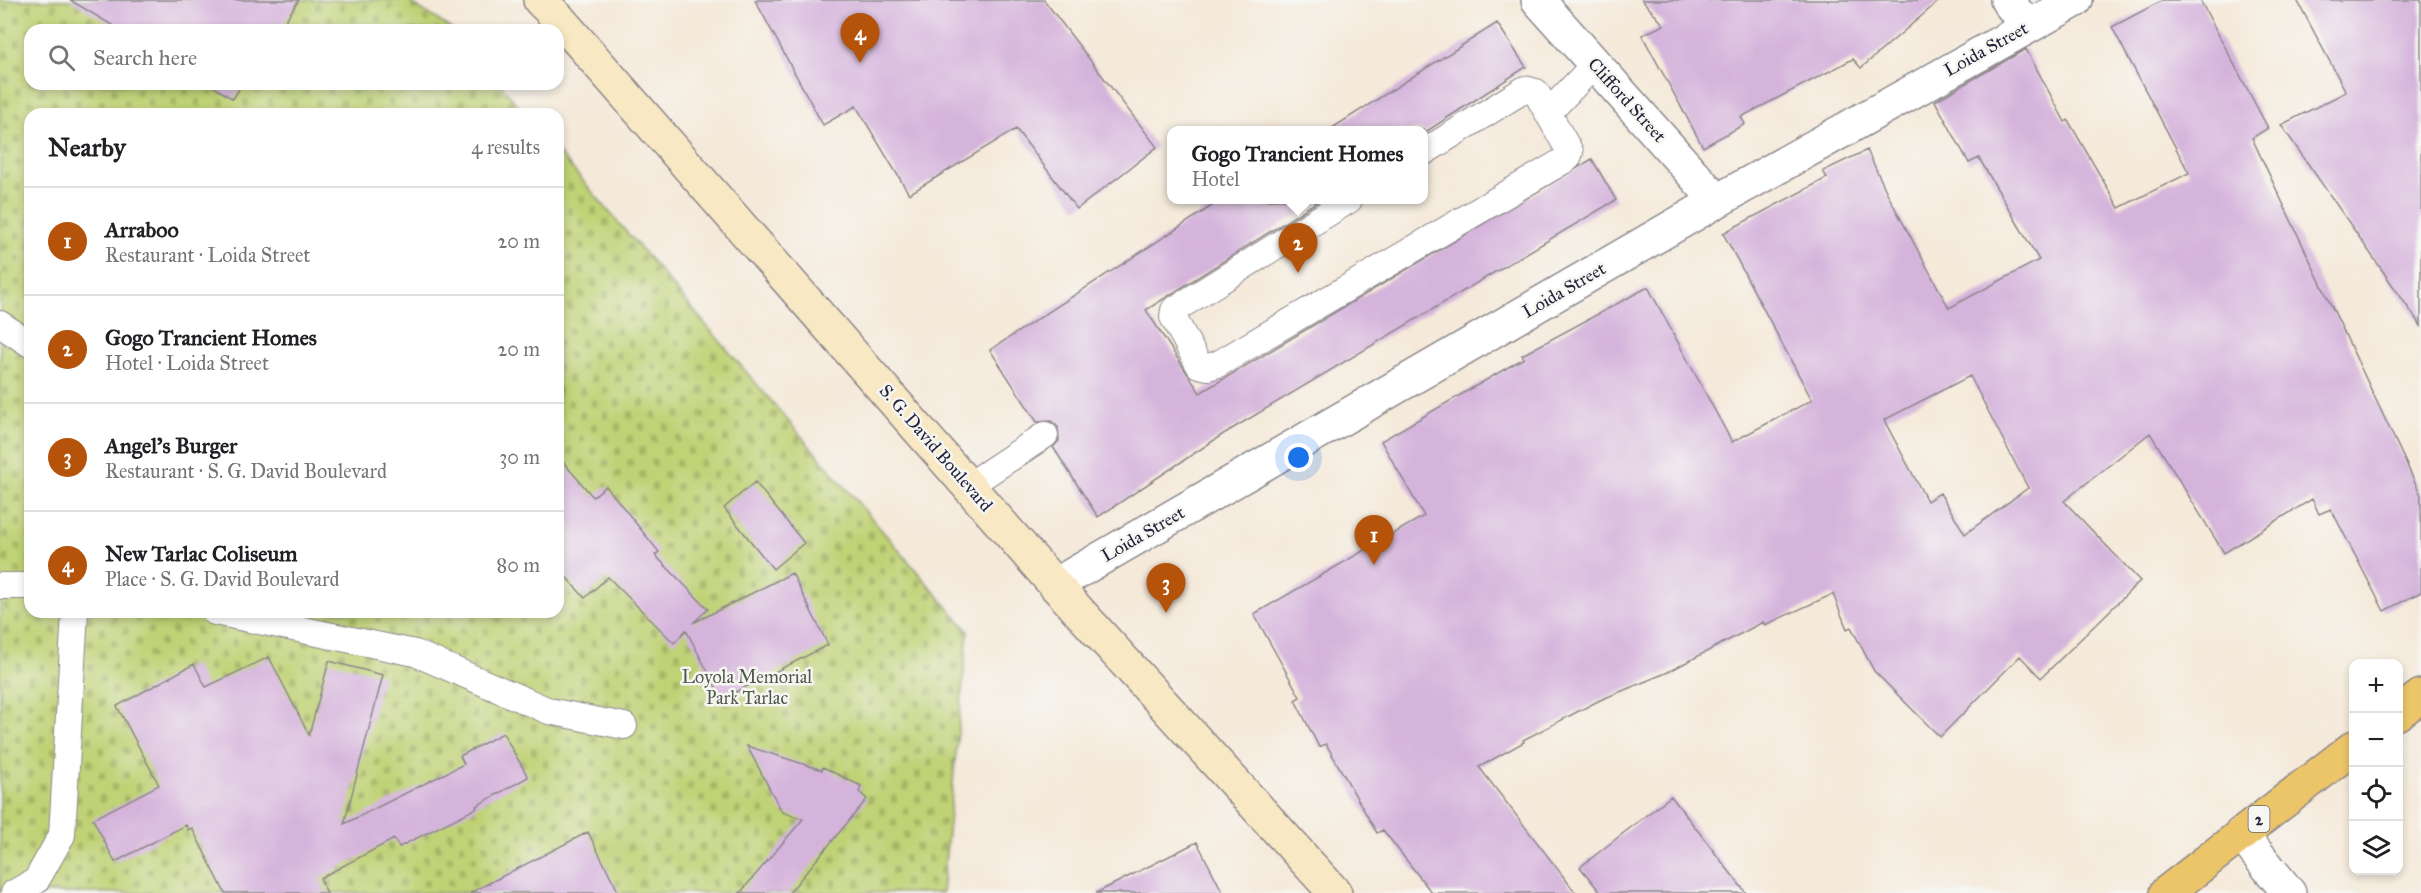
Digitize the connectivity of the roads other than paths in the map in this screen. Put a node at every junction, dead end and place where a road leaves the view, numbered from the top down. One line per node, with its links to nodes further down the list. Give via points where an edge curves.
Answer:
1 (540, 0): 5 (street, S. G. David Boulevard)
2 (1538, 0): 8 (street, Clifford Street)
3 (2007, 0): 6 (street)
4 (2076, 0): 6 (street, Loida Street)
5 (561, 24)
6 (2027, 26): 11 (street, Loida Street)
7 (564, 27): 16 (street, S. G. David Boulevard)
8 (1595, 64): 9 (lane); 11 (street, Clifford Street)
9 (1549, 112): 10 (lane, via 1536,92 1525,89); 12 (lane, via 1569,147 1568,158 1218,364 1199,364 1180,347 1174,310)
10 (1428, 150)
11 (1717, 201): 17 (street, Loida Street)
12 (1343, 204)
13 (0, 324): 14 (lane)
14 (24, 340)
15 (1045, 435): 16 (lane)
16 (968, 486): 17 (street, S. G. David Boulevard)
17 (1055, 585): 27 (street, S. G. David Boulevard)
18 (0, 586): 19 (lane)
19 (24, 586)
20 (75, 618): 28 (lane, via 62,835 36,881)
21 (244, 618): 24 (lane, via 415,653 549,711)
22 (2421, 696): 23 (highway)
23 (2403, 709)
24 (624, 726)
25 (2349, 751): 26 (highway, 2)
26 (2241, 834): 29 (highway, 2); 30 (street)
27 (1328, 891)
28 (14, 893)
29 (2166, 893)
30 (2289, 893)

